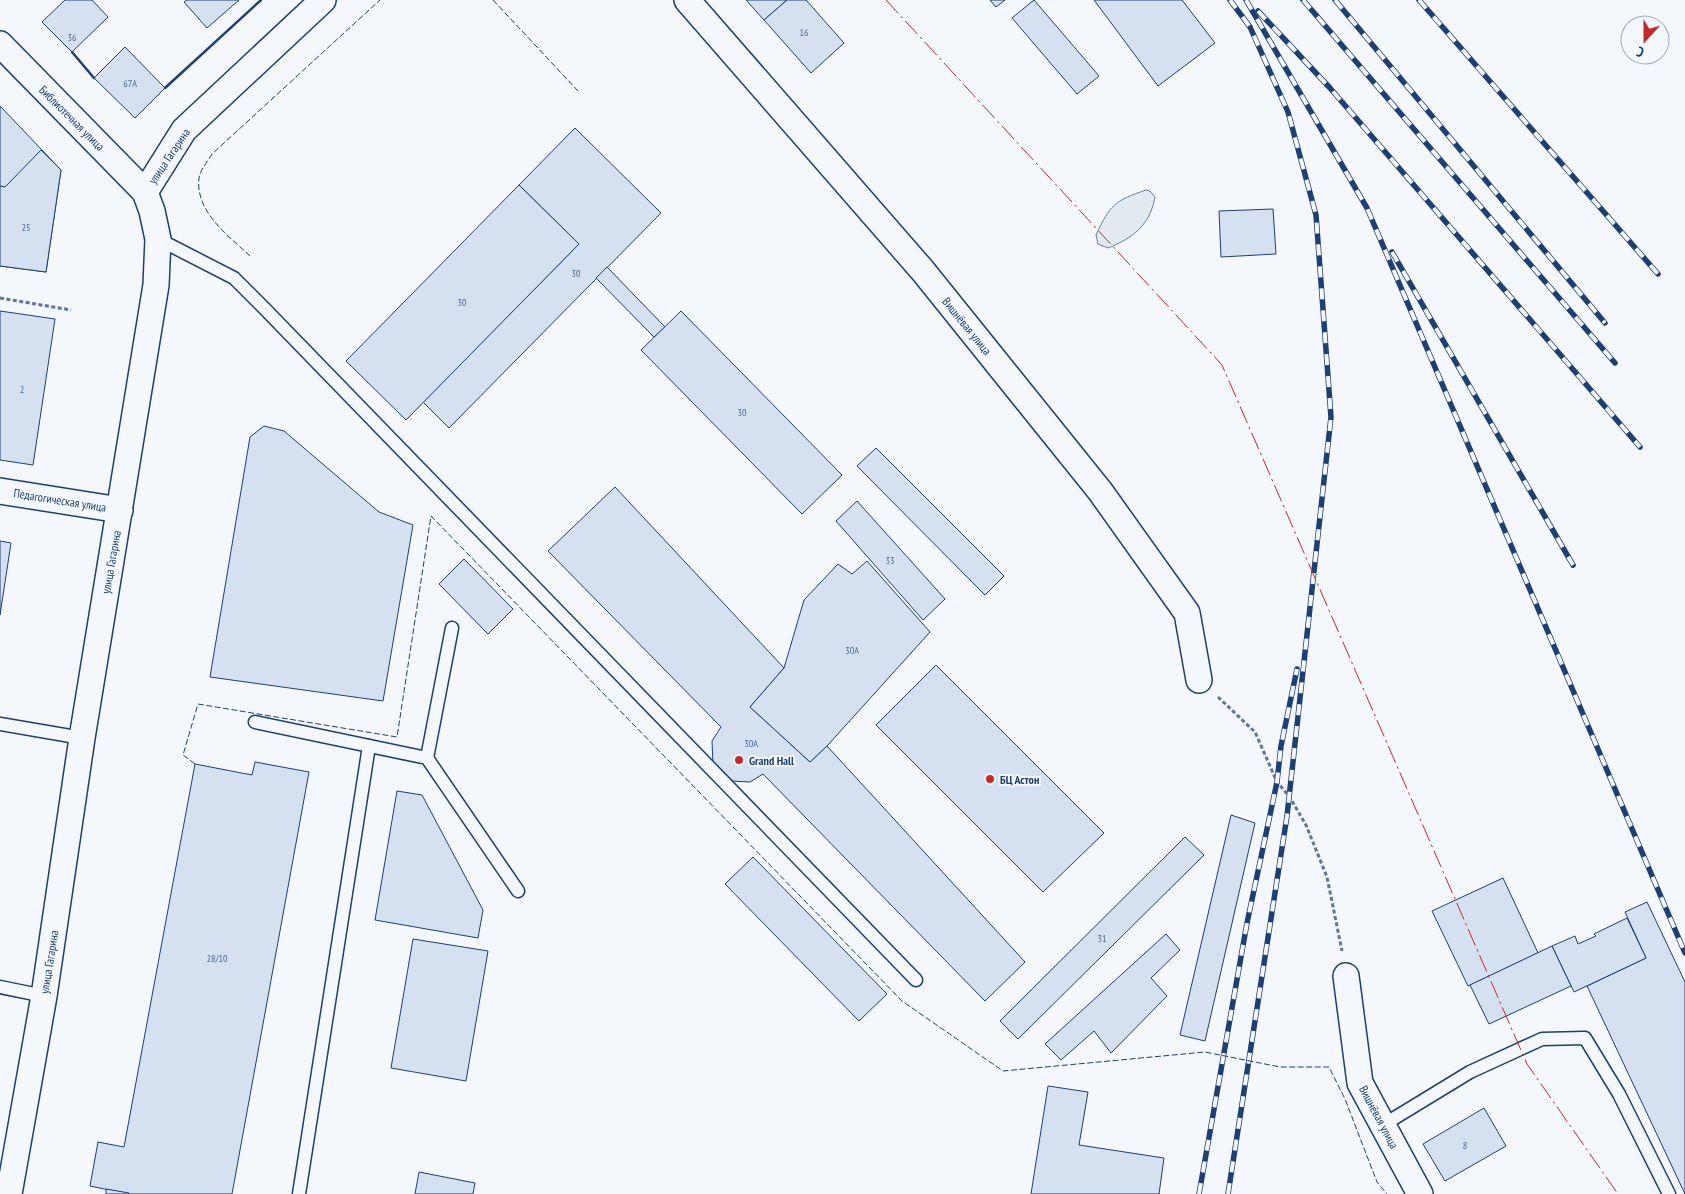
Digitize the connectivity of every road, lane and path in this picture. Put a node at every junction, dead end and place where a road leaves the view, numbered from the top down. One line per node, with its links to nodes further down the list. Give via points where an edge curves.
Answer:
1 (323, 0): 4 (street, улица Гагарина, via 184,130)
2 (687, 0): 11 (street, Вишнёвая улица, via 923,271 1100,491 1187,613)
3 (0, 44): 4 (street, Библиотечная улица)
4 (145, 192): 5 (street, улица Гагарина)
5 (158, 239): 9 (street, улица Гагарина, via 156,285); 19 (lane, via 234,278)
6 (0, 298): 7 (path)
7 (71, 310)
8 (0, 491): 9 (street, Педагогическая улица)
9 (120, 510): 14 (street, улица Гагарина)
10 (452, 628): 16 (lane)
11 (1199, 680): 18 (path, via 1255,732 1277,782 1306,825 1327,877)
12 (255, 722): 15 (lane)
13 (0, 724): 14 (lane)
14 (82, 738): 21 (street, улица Гагарина)
15 (369, 746): 16 (lane); 24 (lane)
16 (427, 758): 17 (lane)
17 (518, 891)
18 (1346, 976): 22 (street, Вишнёвая улица, via 1360,1083)
19 (916, 980)
20 (0, 987): 21 (lane)
21 (44, 996): 23 (street, улица Гагарина)
22 (1383, 1125): 25 (street, Вишнёвая улица); 26 (lane, via 1470,1072 1542,1039 1585,1038 1619,1094)
23 (9, 1194)
24 (300, 1194)
25 (1420, 1194)
26 (1669, 1194)

